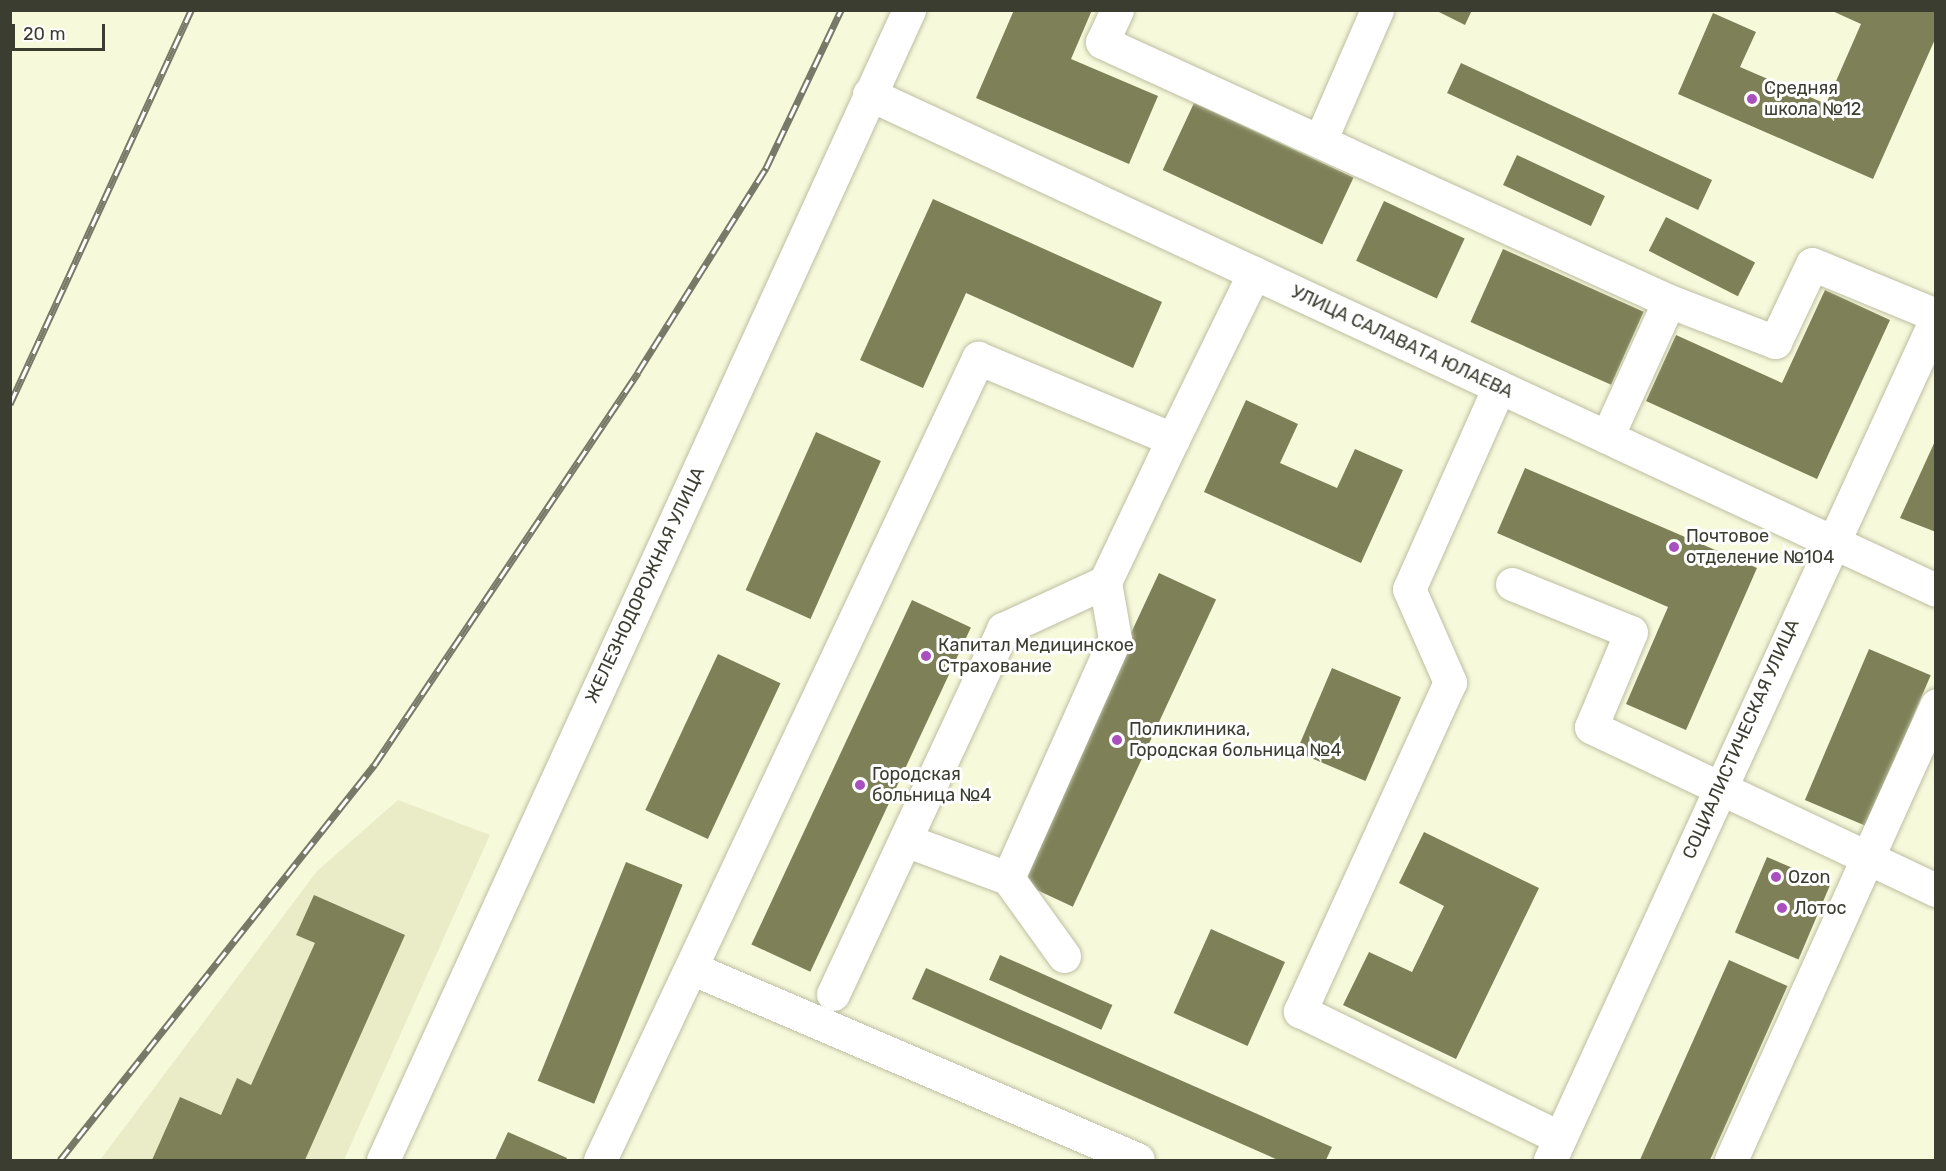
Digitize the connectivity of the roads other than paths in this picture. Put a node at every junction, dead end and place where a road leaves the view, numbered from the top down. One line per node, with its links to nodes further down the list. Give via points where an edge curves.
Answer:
1 (909, 10): 4 (street, ЖЕЛЕЗНОДОРОЖНАЯ УЛИЦА)
2 (1117, 10): 5 (street, via 1102,42)
3 (1377, 10): 5 (street)
4 (869, 94): 6 (street, УЛИЦА САЛАВАТА ЮЛАЕВА); 26 (street, ЖЕЛЕЗНОДОРОЖНАЯ УЛИЦА)
5 (1320, 141): 7 (street)
6 (1254, 273): 9 (street, УЛИЦА САЛАВАТА ЮЛАЕВА); 11 (street)
7 (1669, 301): 8 (street, via 1775,342 1812,264); 10 (street)
8 (1935, 317): 12 (street, СОЦИАЛИСТИЧЕСКАЯ УЛИЦА)
9 (1500, 387): 10 (street, УЛИЦА САЛАВАТА ЮЛАЕВА); 25 (street, via 1409,589 1450,682 1300,1011)
10 (1607, 437): 12 (street, УЛИЦА САЛАВАТА ЮЛАЕВА)
11 (1173, 439): 13 (street); 23 (street, via 978,358)
12 (1832, 542): 15 (street, УЛИЦА САЛАВАТА ЮЛАЕВА); 17 (street, СОЦИАЛИСТИЧЕСКАЯ УЛИЦА)
13 (1105, 582): 18 (street, via 1003,629); 20 (street, via 1115,639)
14 (1512, 584): 17 (street, via 1631,632 1591,727)
15 (1935, 590)
16 (1935, 705): 19 (street)
17 (1718, 791): 19 (street); 25 (street, СОЦИАЛИСТИЧЕСКАЯ УЛИЦА)
18 (905, 840): 20 (street); 24 (street)
19 (1867, 859): 21 (street); 29 (street)
20 (1008, 878): 22 (street)
21 (1935, 890)
22 (1064, 956)
23 (691, 968): 27 (street); 28 (street)
24 (833, 994)
25 (1555, 1149)
26 (383, 1161)
27 (600, 1161)
28 (1138, 1161)
29 (1731, 1161)

